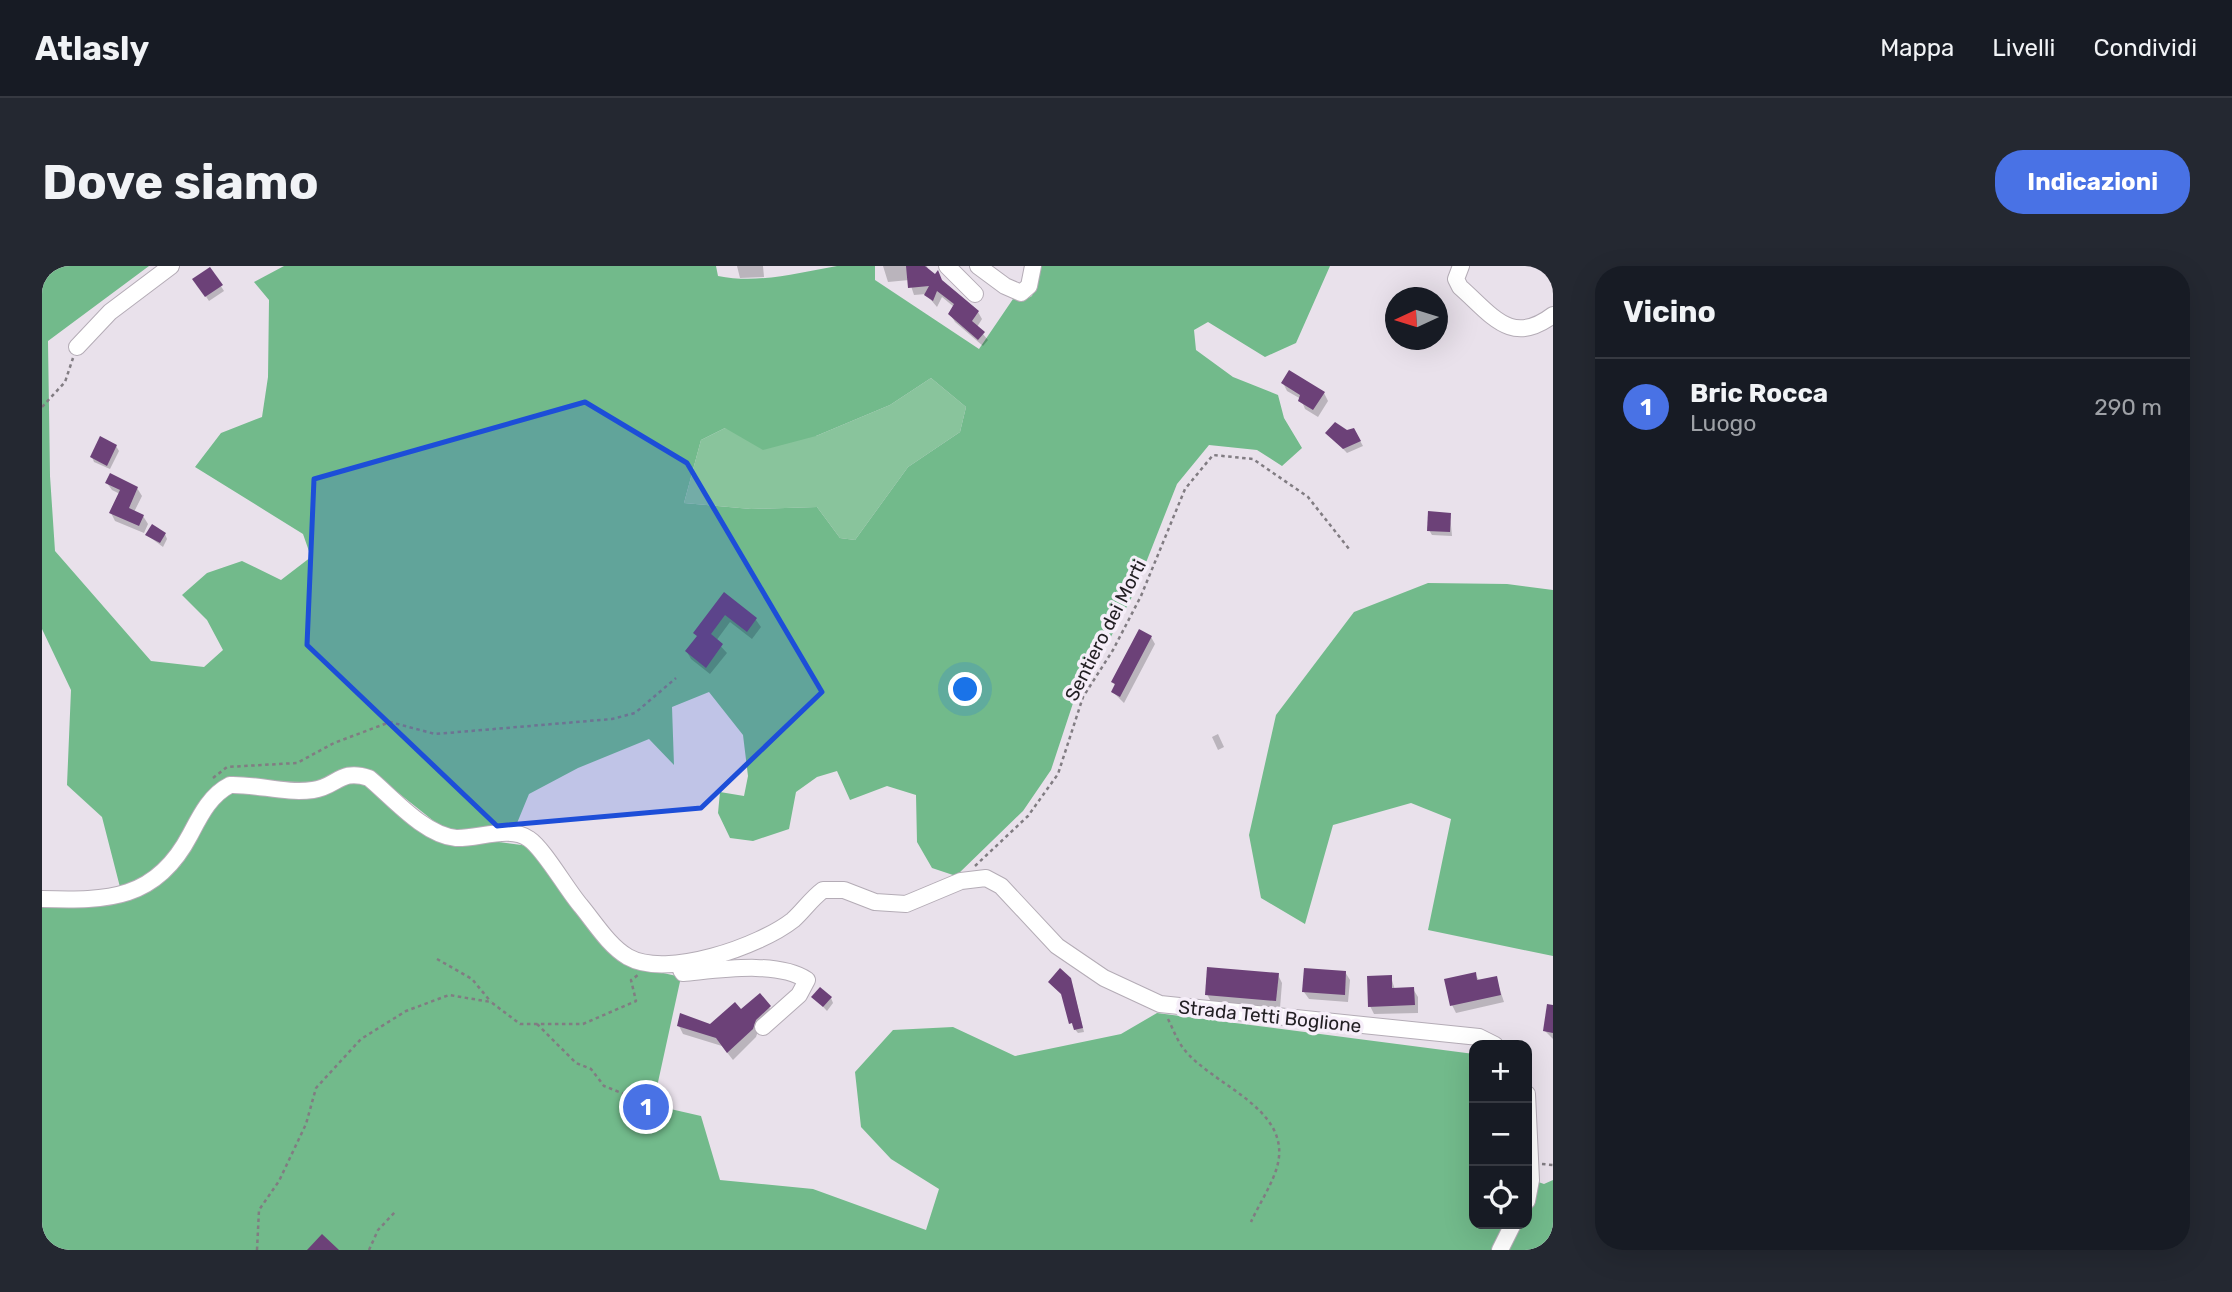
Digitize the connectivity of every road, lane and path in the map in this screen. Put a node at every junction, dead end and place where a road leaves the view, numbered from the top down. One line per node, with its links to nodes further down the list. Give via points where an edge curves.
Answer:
1 (170, 266): 8 (street, via 110,312)
2 (947, 266): 6 (street)
3 (978, 266): 4 (street, via 1021,293 1029,286)
4 (1033, 266)
5 (1461, 266): 7 (street, via 1456,279 1460,287 1512,330 1527,330)
6 (975, 294)
7 (1553, 315)
8 (77, 347): 9 (path, via 65,382)
9 (42, 407)
10 (1349, 549): 13 (path, Sentiero dei Morti, via 1297,489 1253,459 1213,455 1185,489 1141,596 1083,697 1058,774 1028,816)
11 (676, 678): 12 (path, via 635,713 612,719 435,734 390,722 297,763 227,767)
12 (212, 779)
13 (961, 881): 17 (street, via 906,904 823,890 776,931); 19 (street, Strada Tetti Boglione, via 995,881 1056,946 1113,983)
14 (42, 899): 16 (street, via 114,899 165,872 200,815 220,790 230,785 294,792 358,774 438,832 455,838 498,834 531,840 620,951)
15 (437, 959): 18 (path, via 472,979)
16 (654, 965): 17 (street); 20 (path, via 631,979 636,1001 583,1024)
17 (677, 965): 21 (street, via 683,973 741,968 798,974 807,980 799,995)
18 (491, 1002): 20 (path, via 520,1024); 29 (path, via 449,995 406,1010 361,1039 316,1088 306,1124 279,1181 259,1210)
19 (1160, 1004): 22 (street, Strada Tetti Boglione); 27 (path, via 1184,1049 1257,1107 1279,1137 1278,1163)
20 (537, 1024): 23 (path, via 576,1063 591,1069 604,1086)
21 (763, 1027)
22 (1485, 1040)
23 (642, 1101)
24 (1527, 1103): 25 (street)
25 (1530, 1166)
26 (395, 1212): 30 (path, via 378,1230)
27 (1251, 1222)
28 (1510, 1229): 31 (street)
29 (257, 1250)
30 (369, 1250)
31 (1500, 1250)

